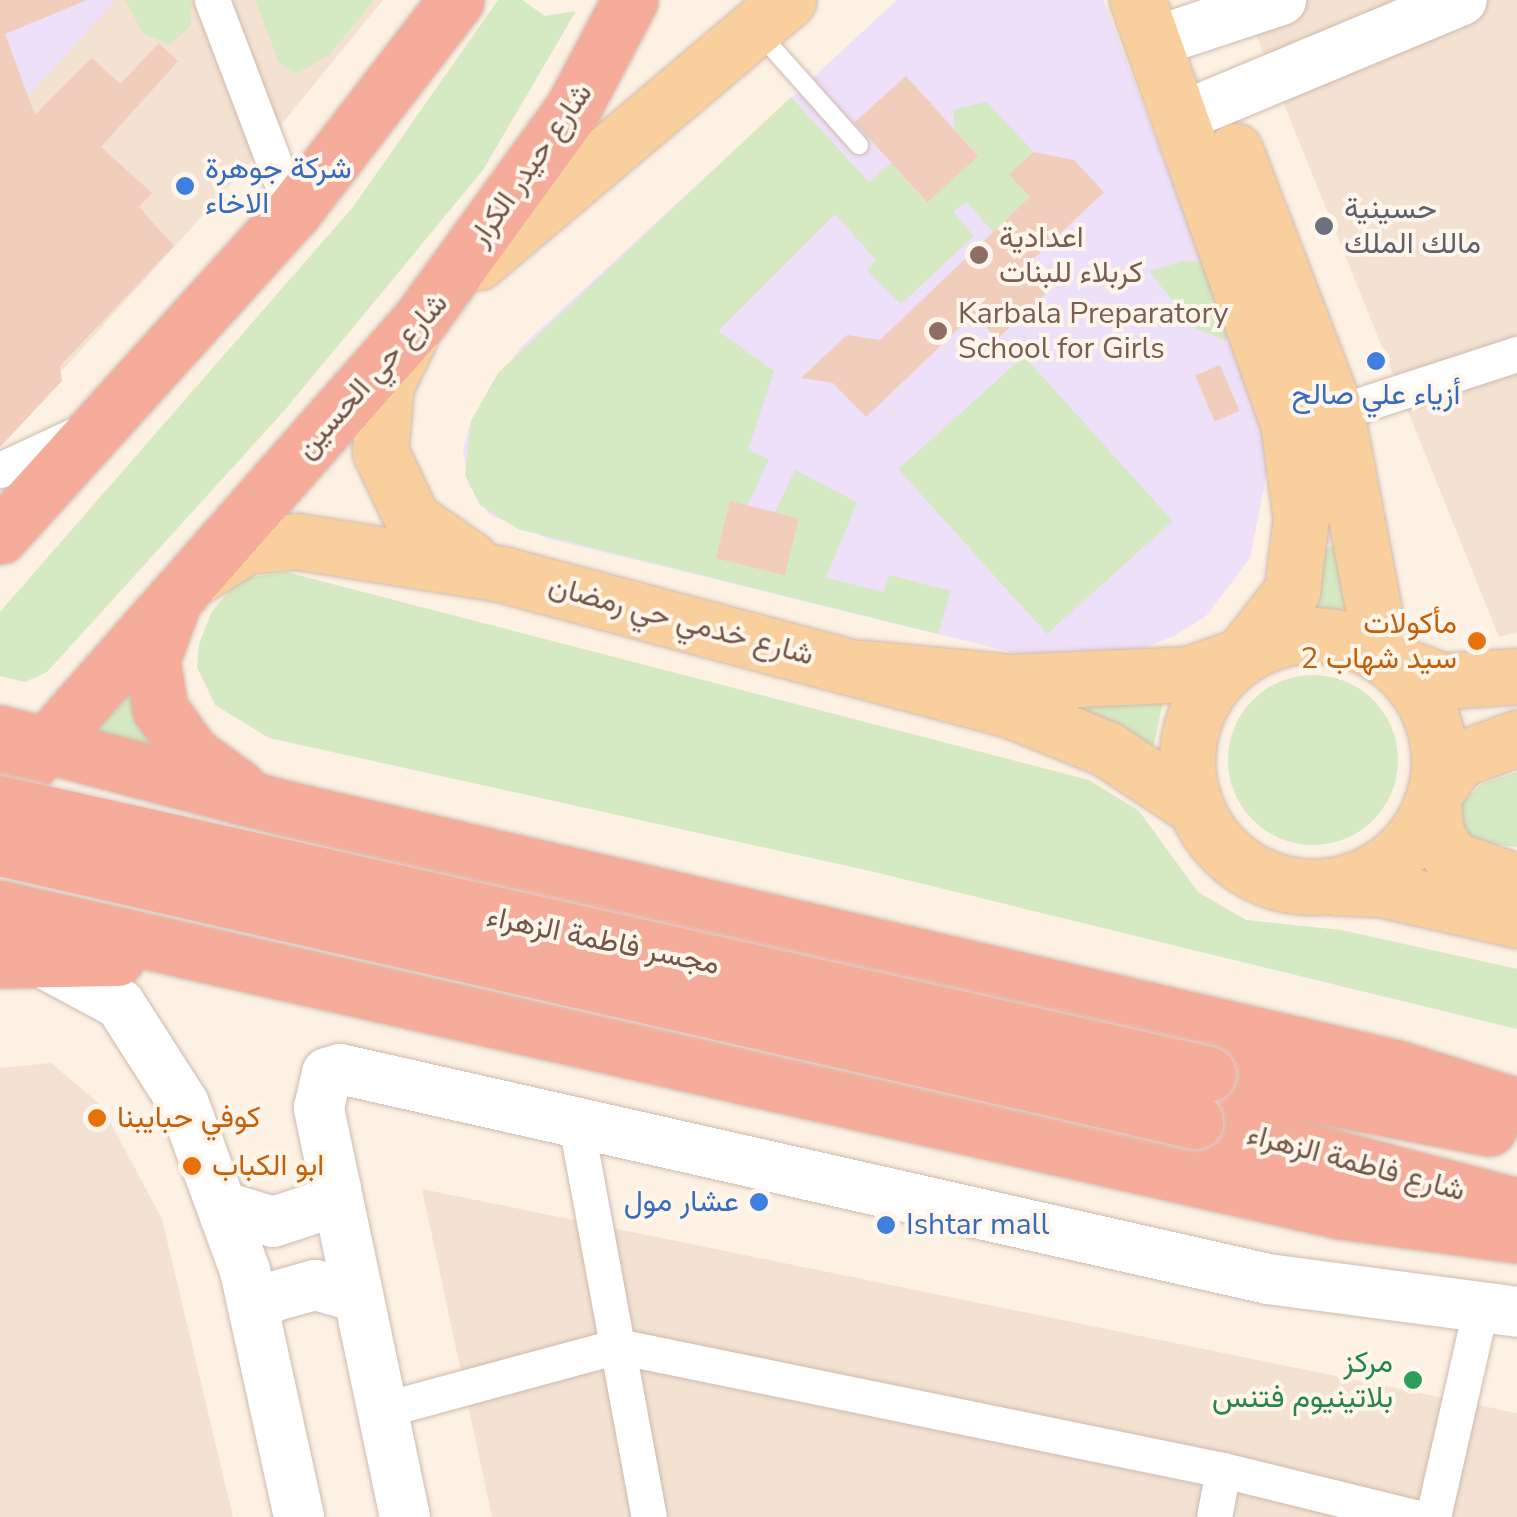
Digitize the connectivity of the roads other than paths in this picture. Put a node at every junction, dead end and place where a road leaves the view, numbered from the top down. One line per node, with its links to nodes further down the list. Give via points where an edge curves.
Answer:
1 (212, 0): 10 (street)
2 (456, 0): 10 (highway)
3 (630, 0): 11 (highway, شارع حيدر الكرار, via 572,110)
4 (1280, 0): 7 (main road)
5 (1462, 0): 8 (main road)
6 (772, 15): 9 (lane); 11 (main road, شارع حي الحسين, via 530,214)
7 (1163, 17): 8 (main road)
8 (1198, 110): 13 (main road); 18 (main road, via 1297,474 1292,591)
9 (859, 145)
10 (293, 212): 14 (highway, via 116,407)
11 (419, 321): 16 (main road, via 386,385 379,422 387,474 431,536); 17 (highway, شارع حي الحسين)
12 (1517, 354): 13 (street)
13 (1336, 412): 19 (main road, via 1377,635)
14 (13, 496): 15 (highway)
15 (0, 536)
16 (501, 574): 17 (main road, via 296,541 246,546); 20 (main road, شارع خدمي حي رمضان)
17 (188, 583): 23 (highway, شارع حي الحسين); 27 (highway, via 157,635 153,673 160,709 214,772)
18 (1241, 656): 19 (main road, via 1278,639 1319,634 1359,642); 20 (main road, via 1190,674 1108,680 1009,682); 26 (main road, via 1210,686 1191,723 1185,765)
19 (1394, 663): 21 (main road, via 1442,681); 24 (main road, via 1434,719)
20 (862, 668): 26 (main road, via 1075,734)
21 (1517, 676)
22 (1517, 738): 24 (main road, via 1458,760)
23 (23, 739): 25 (highway, شارع حي الحسين); 27 (highway)
24 (1435, 796): 29 (main road, via 1436,835 1452,859); 30 (main road, via 1392,861)
25 (0, 801): 35 (highway, مجسر فاطمة الزهراء, bridge)
26 (1193, 806): 30 (main road, via 1214,842 1246,869 1285,885)
27 (292, 810): 34 (highway, via 222,808 190,826 168,855 162,891 173,926 198,952); 36 (highway, via 1037,980 1397,1068)
28 (0, 848): 35 (highway, مجسر فاطمة الزهراء, bridge)
29 (1517, 882)
30 (1326, 888): 32 (main road, via 1381,889)
31 (0, 908): 34 (highway)
32 (1517, 920)
33 (16, 959): 34 (highway); 41 (main road, via 94,983 144,1034)
34 (232, 965): 42 (highway, via 1340,1211)
35 (1201, 1097): 38 (highway, شارع فاطمة الزهراء); 40 (highway, شارع فاطمة الزهراء)
36 (1517, 1106)
37 (576, 1124): 39 (main road, via 363,1071 327,1073 318,1092); 44 (main road, via 1268,1279); 46 (street)
38 (1517, 1133)
39 (336, 1189): 41 (main road, via 297,1218 273,1222); 43 (main road)
40 (1517, 1206)
41 (228, 1208): 45 (main road)
42 (1517, 1235)
43 (358, 1297): 45 (main road, via 315,1285 272,1297); 47 (main road)
44 (1499, 1309): 54 (street)
45 (254, 1312): 49 (main road)
46 (616, 1346): 47 (street); 48 (street); 51 (street)
47 (382, 1410): 50 (main road)
48 (1224, 1470): 52 (street); 53 (street)
49 (298, 1517)
50 (405, 1517)
51 (649, 1517)
52 (1214, 1517)
53 (1414, 1517)
54 (1433, 1517)

